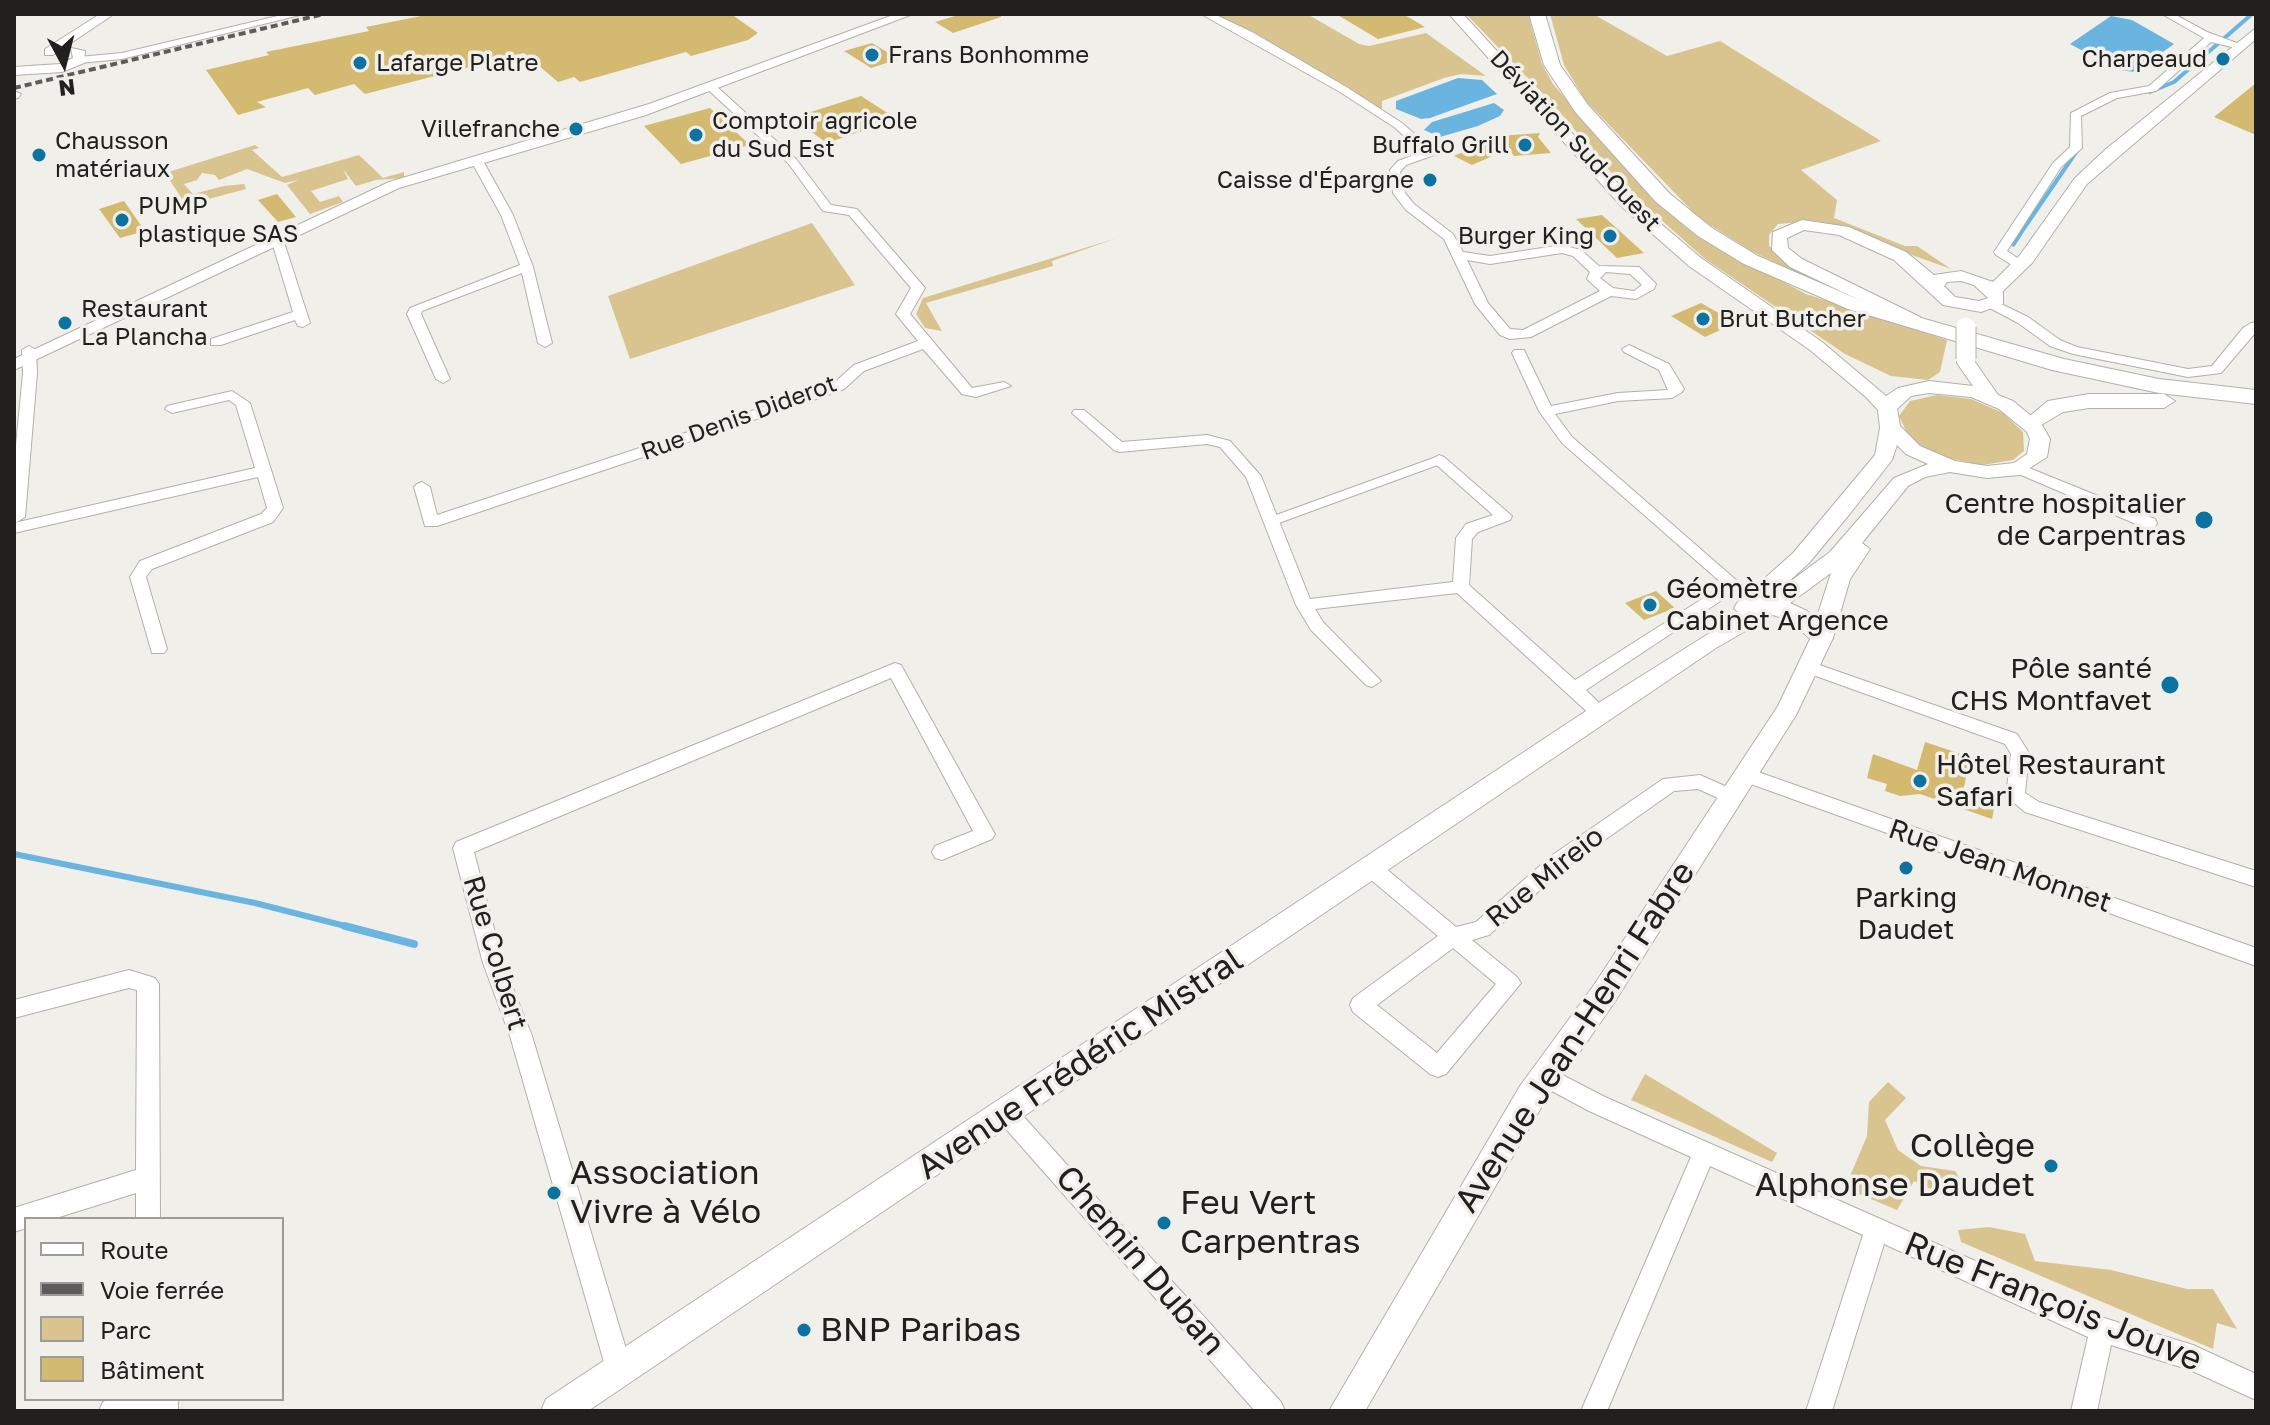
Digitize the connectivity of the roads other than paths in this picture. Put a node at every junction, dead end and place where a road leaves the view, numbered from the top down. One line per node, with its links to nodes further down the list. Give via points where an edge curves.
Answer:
1 (108, 14): 8 (street)
2 (299, 14): 13 (street, via 122,56)
3 (907, 14): 15 (street)
4 (1206, 14): 18 (street, via 1344,90 1430,153 1402,163 1395,180 1410,207 1449,237)
5 (1456, 14): 32 (main road, Déviation Sud-Ouest, via 1628,204 1695,262)
6 (1537, 14): 28 (main road, via 1552,65 1569,94 1687,219 1793,280)
7 (2167, 14): 10 (street)
8 (87, 30): 12 (street); 13 (street)
9 (2256, 32): 11 (main road)
10 (2214, 39): 11 (street); 19 (street, via 2152,89 2114,95 2075,115 2076,148 2057,165 2000,252)
11 (2234, 51): 19 (main road, via 2081,181)
12 (49, 52): 13 (street); 14 (street)
13 (77, 55): 14 (street, via 54,70)
14 (20, 67)
15 (710, 86): 16 (street); 31 (street, via 792,161 827,208 853,212 918,288 903,314)
16 (477, 161): 17 (street, via 372,196); 20 (street, via 507,215)
17 (277, 239): 29 (street, via 301,318); 35 (street)
18 (1458, 255): 21 (street, via 1490,260 1562,249 1577,253); 23 (street, via 1482,304 1510,335 1526,334)
19 (2018, 265): 22 (main road); 24 (main road)
20 (527, 267): 30 (street); 37 (street, via 417,308 414,314)
21 (1597, 271): 23 (street, via 1594,282); 23 (street, via 1622,267 1649,281 1640,294)
22 (1951, 279): 24 (main road); 25 (main road, via 1939,294); 28 (main road, via 1819,225 1784,230 1777,244 1806,269)
23 (1609, 292)
24 (1989, 300): 25 (main road); 26 (main road); 27 (street, via 2073,350 2188,373 2216,370)
25 (1949, 301): 26 (main road)
26 (1966, 325): 36 (main road, bridge)
27 (2256, 326)
28 (1928, 327): 42 (main road, via 2122,379)
29 (216, 342)
30 (545, 343)
31 (926, 343): 38 (street, via 967,391); 53 (street, Rue Denis Diderot, via 859,368 839,386 431,522)
32 (1816, 346): 40 (main road, via 1886,380); 47 (main road, via 1873,393)
33 (1629, 349): 45 (street, via 1664,367 1677,389 1672,394 1618,397)
34 (1519, 353): 45 (street)
35 (21, 358): 56 (street)
36 (1966, 361): 39 (main road); 41 (main road)
37 (443, 379)
38 (1004, 386)
39 (1945, 387): 40 (main road); 41 (main road)
40 (1922, 388): 47 (main road, via 1893,399)
41 (1990, 397): 48 (main road)
42 (2256, 397)
43 (2256, 405): 48 (main road, via 2089,401 2056,406)
44 (172, 409): 50 (street, via 232,395 243,403)
45 (1546, 411): 68 (street, via 1567,440 1735,586)
46 (1079, 413): 57 (street, via 1119,447 1207,439 1225,444 1253,476)
47 (1889, 418): 51 (main road, via 1913,450); 55 (main road, via 1885,456)
48 (2031, 424): 52 (main road, via 2040,448 2037,457)
49 (1439, 460): 57 (street); 60 (street, via 1504,516 1472,528 1464,538)
50 (263, 466): 56 (street); 65 (street, via 275,508 267,518 146,565 138,577)
51 (1950, 466): 52 (main road, via 1987,472); 54 (main road, via 1909,477)
52 (2019, 469): 58 (street)
53 (422, 487)
54 (1891, 496): 59 (main road); 66 (main road, Avenue Jean-Henri Fabre, via 1839,578)
55 (1841, 511): 59 (main road); 64 (main road, via 1801,558)
56 (15, 521)
57 (1272, 521): 61 (street)
58 (2149, 523)
59 (1820, 571): 62 (main road); 63 (main road)
60 (1461, 587): 61 (street); 68 (street)
61 (1304, 605): 67 (street, via 1317,626)
62 (1768, 608): 63 (main road, via 1799,616); 64 (main road)
63 (1813, 632): 66 (main road)
64 (1708, 642): 69 (main road, Avenue Frédéric Mistral)
65 (158, 649)
66 (1808, 667): 70 (main road, Avenue Jean-Henri Fabre, via 1788,709); 73 (street, via 2011,739 2020,753 2015,796 2032,807)
67 (1372, 681)
68 (1574, 689): 69 (street)
69 (1600, 713): 72 (main road, Avenue Frédéric Mistral)
70 (1736, 785): 74 (street, Rue Mireio, via 1670,784 1558,862 1482,929); 75 (street, Rue Jean Monnet); 77 (main road, Avenue Jean-Henri Fabre, via 1604,994)
71 (942, 852): 85 (street, Rue Colbert, via 985,834 895,669 463,848 493,963 521,1036)
72 (1371, 868): 74 (street, Rue Mireio); 78 (main road, Avenue Frédéric Mistral)
73 (2256, 879)
74 (1453, 936): 74 (street, via 1361,1005 1438,1067 1510,983)
75 (2256, 957)
76 (14, 1009): 80 (street, via 129,979 148,984)
77 (1545, 1076): 79 (street, Rue François Jouve); 91 (main road, Avenue Jean-Henri Fabre)
78 (1006, 1113): 85 (main road, Avenue Frédéric Mistral); 90 (street, Chemin Duban)
79 (1705, 1151): 83 (street, Rue François Jouve); 92 (street)
80 (147, 1178): 81 (street); 82 (street)
81 (148, 1217)
82 (14, 1220)
83 (1877, 1228): 84 (street, Rue François Jouve); 93 (street)
84 (2102, 1330): 86 (street, Rue François Jouve, via 2193,1358); 94 (street)
85 (619, 1369): 89 (main road, Avenue Frédéric Mistral)
86 (2256, 1387)
87 (140, 1401): 88 (street)
88 (112, 1411)
89 (558, 1411)
90 (1272, 1411)
91 (1346, 1411)
92 (1594, 1411)
93 (1819, 1411)
94 (2084, 1411)

